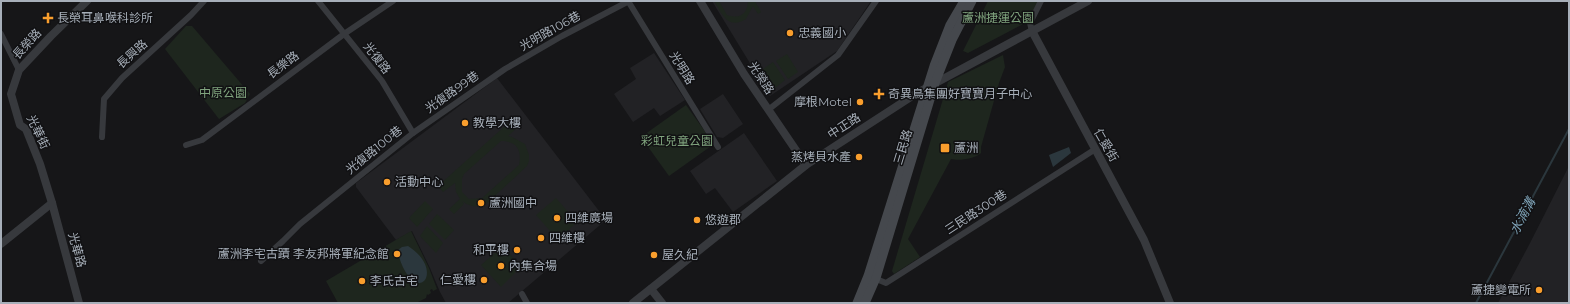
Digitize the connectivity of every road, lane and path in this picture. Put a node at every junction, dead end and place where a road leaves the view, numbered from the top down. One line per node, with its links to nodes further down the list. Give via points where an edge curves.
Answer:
1 (87, 1): 16 (street, 長榮路)
2 (204, 1): 20 (street, 長興路, via 122,78 104,99)
3 (318, 1): 14 (street, 光復路)
4 (393, 1): 14 (street, 長樂路)
5 (628, 1): 15 (street, 光明路106巷); 22 (street, 光明路)
6 (700, 1): 18 (street, 光榮路)
7 (876, 1): 18 (street, via 838,55)
8 (964, 1): 17 (main road, 三民路, via 950,25 934,66)
9 (972, 1): 17 (main road, 三民路)
10 (1041, 1): 12 (street, via 1030,23)
11 (1088, 1): 12 (street, 中正路)
12 (1032, 32): 17 (street, 中正路); 23 (street, 仁愛街)
13 (1, 34): 16 (street)
14 (344, 34): 19 (street, 光復路, via 382,81); 21 (street, 長樂路, via 202,140)
15 (505, 69): 19 (street, 光復路99巷)
16 (19, 70): 25 (street, 光華街, via 11,94 20,125 26,129)
17 (931, 85): 24 (street, 中正路); 28 (main road, 三民路)
18 (768, 110): 24 (street, 光榮路)
19 (413, 133): 27 (street, 光復路100巷, via 300,224)
20 (102, 137)
21 (186, 145)
22 (718, 147)
23 (1094, 150): 28 (street, 三民路300巷, via 886,283); 37 (street, 仁愛街, via 1144,240)
24 (806, 165): 29 (street, 中正路)
25 (52, 203): 26 (street); 31 (street, 光華路)
26 (1, 244)
27 (261, 261)
28 (872, 277): 35 (main road, 三民路); 36 (main road, 三民路)
29 (651, 289): 33 (street, 中正路); 34 (street)
30 (522, 294): 32 (street)
31 (80, 303)
32 (527, 303)
33 (633, 303)
34 (662, 303)
35 (857, 303)
36 (865, 303)
37 (1170, 303)

